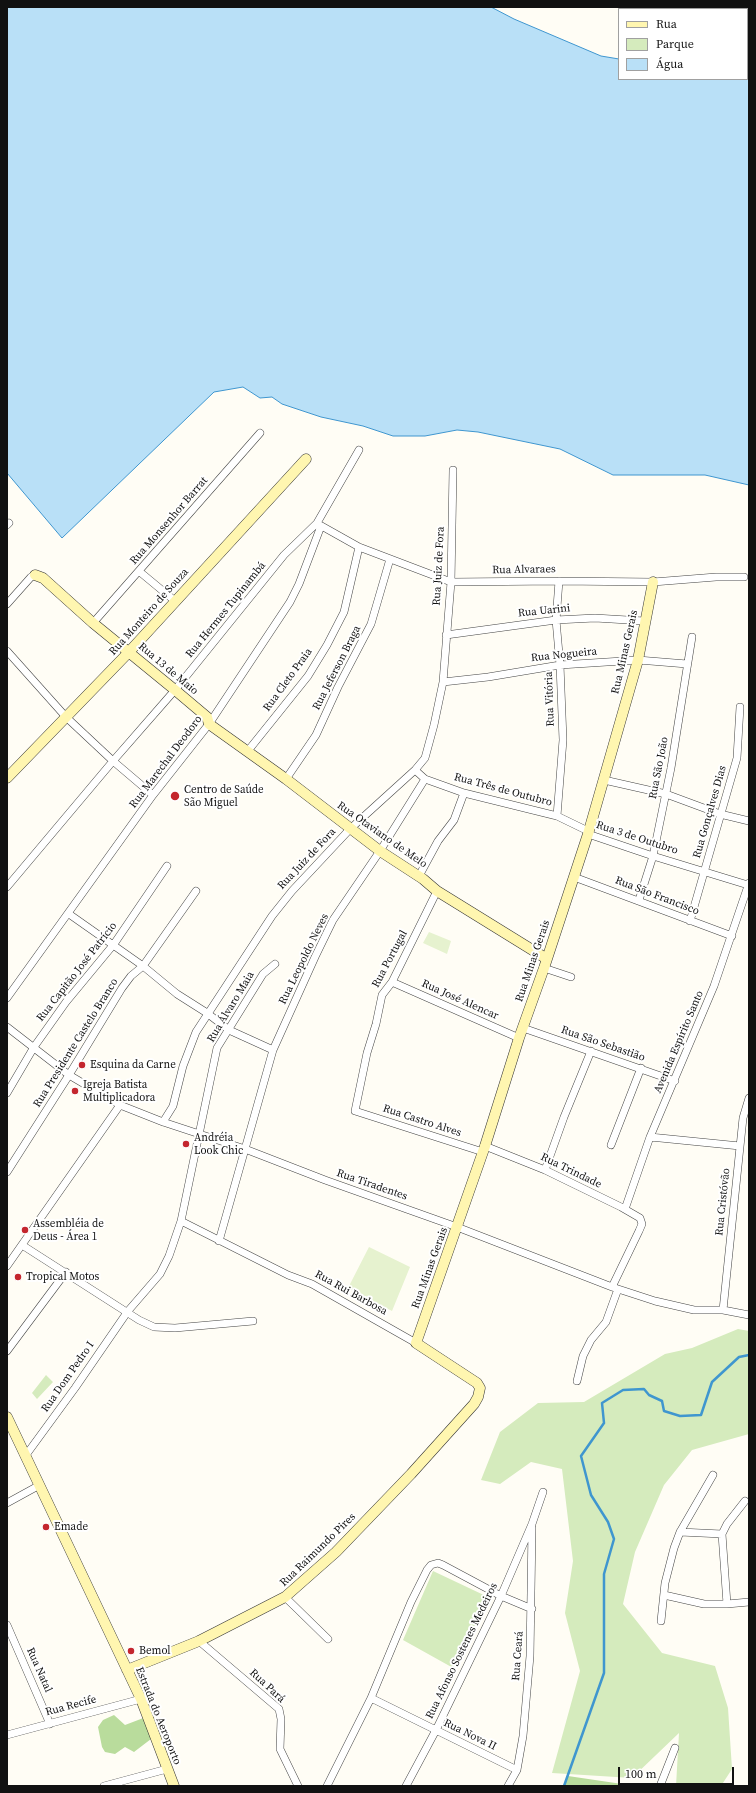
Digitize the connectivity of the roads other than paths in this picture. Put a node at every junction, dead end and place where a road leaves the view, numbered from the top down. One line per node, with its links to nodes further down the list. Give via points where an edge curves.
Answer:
1 (260, 433): 8 (street, Rua Monsenhor Barrat)
2 (359, 450): 5 (street, Rua Hermes Tupinambá)
3 (306, 459): 14 (street, Rua Monteiro de Souza)
4 (454, 470): 12 (street, Rua Juiz de Fora)
5 (319, 524): 6 (street, Rua Alvaraes); 27 (street, Rua Hermes Tupinambá, via 284,555); 30 (street, Rua Marechal Deodoro, via 299,584 290,602)
6 (359, 547): 7 (street, Rua Alvaraes); 31 (street, Rua Cleto Praia, via 344,612 327,644 308,676)
7 (390, 560): 12 (street, Rua Alvaraes); 35 (street, Rua Jeferson Braga, via 372,624 316,735)
8 (140, 572): 14 (street); 18 (street, Rua Monsenhor Barrat)
9 (35, 575): 15 (street); 18 (street, Rua 13 de Maio, via 43,578)
10 (744, 577): 13 (street, Rua Alvaraes)
11 (559, 581): 12 (street, Rua Alvaraes); 13 (street, Rua Alvaraes); 16 (street, Rua Vitória)
12 (451, 582): 19 (street, Rua Juiz de Fora)
13 (653, 582): 17 (street, Rua Minas Gerais)
14 (175, 601): 22 (street, Rua Monteiro de Souza)
15 (7, 604)
16 (556, 620): 17 (street, Rua Uarini, via 595,618); 19 (street, Rua Uarini); 25 (street, Rua Vitória)
17 (644, 621): 23 (street, Rua Minas Gerais)
18 (93, 623): 22 (street, Rua 13 de Maio)
19 (446, 635): 26 (street, Rua Juiz de Fora)
20 (692, 637): 24 (street, Rua São João)
21 (7, 651): 29 (street)
22 (129, 652): 27 (street, Rua 13 de Maio); 29 (street, Rua Monteiro de Souza)
23 (638, 660): 24 (street, Rua Nogueira); 25 (street, Rua Nogueira); 37 (street, Rua Minas Gerais)
24 (687, 664): 39 (street, Rua São João)
25 (560, 665): 26 (street, Rua Nogueira); 42 (street, Rua Vitória, via 563,740)
26 (443, 682): 33 (street, Rua Juiz de Fora, via 425,758)
27 (176, 690): 30 (street, Rua 13 de Maio, via 207,717); 32 (street, Rua Hermes Tupinambá)
28 (740, 707): 41 (street, Rua Gonçalves Dias, via 737,758)
29 (66, 717): 32 (street); 34 (street, Rua Monteiro de Souza)
30 (209, 724): 31 (street, Rua Otaviano de Melo); 40 (street, Rua Marechal Deodoro)
31 (247, 752): 35 (street, Rua Otaviano de Melo)
32 (113, 761): 40 (street); 53 (street, Rua Hermes Tupinambá)
33 (415, 770): 36 (street, Rua Três de Outubro); 44 (street, Rua Juiz de Fora)
34 (7, 778)
35 (286, 779): 44 (street, Rua Otaviano de Melo)
36 (425, 779): 38 (street, Rua Três de Outubro); 46 (street, Rua Leopoldo Neves)
37 (604, 780): 39 (street); 45 (street, Rua Minas Gerais)
38 (464, 793): 42 (street, Rua Três de Outubro); 50 (street, via 454,820 438,841)
39 (666, 794): 41 (street); 47 (street, Rua São João)
40 (153, 795): 57 (street, Rua Marechal Deodoro)
41 (720, 814): 43 (street); 49 (street, Rua Gonçalves Dias)
42 (557, 816): 45 (street, Rua Três de Outubro)
43 (749, 821)
44 (350, 829): 46 (street, Rua Otaviano de Melo); 67 (street, Rua Juiz de Fora, via 292,890)
45 (588, 832): 47 (street, Rua 3 de Outubro); 51 (street, Rua Minas Gerais)
46 (380, 851): 50 (street, Rua Otaviano de Melo); 73 (street, Rua Leopoldo Neves, via 333,920)
47 (653, 856): 49 (street, Rua 3 de Outubro); 56 (street, Rua São João)
48 (167, 866): 60 (street, Rua Capitão José Patrício)
49 (705, 872): 52 (street, Rua 3 de Outubro); 58 (street, Rua Gonçalves Dias)
50 (419, 876): 55 (street, Rua Otaviano de Melo)
51 (574, 877): 56 (street, Rua São Francisco); 61 (street, Rua Minas Gerais)
52 (749, 884): 59 (street, Avenida Espírito Santo)
53 (7, 887)
54 (196, 891): 63 (street, Rua Presidente Castelo Branco)
55 (437, 891): 61 (street, Rua Otaviano de Melo); 65 (street, Rua Portugal)
56 (639, 900): 58 (street, Rua São Francisco)
57 (69, 914): 60 (street); 66 (street, Rua Marechal Deodoro)
58 (690, 921): 59 (street, Rua São Francisco)
59 (732, 936): 77 (street, Avenida Espírito Santo)
60 (114, 944): 63 (street); 72 (street, Rua Capitão José Patrício, via 66,1002)
61 (546, 963): 64 (street); 69 (street, Rua Minas Gerais)
62 (275, 964): 70 (street, Rua Álvaro Maia, via 263,974)
63 (143, 966): 67 (street, via 177,994); 76 (street, Rua Presidente Castelo Branco, via 122,988)
64 (572, 977)
65 (392, 982): 71 (street, Rua José Alencar); 81 (street, Rua Portugal, via 382,995)
66 (9, 992)
67 (207, 1013): 70 (street); 82 (street, Rua Juiz de Fora, via 196,1032 183,1066 173,1106)
68 (7, 1027): 72 (street, Rua Tiradentes)
69 (523, 1028): 71 (street, Rua Minas Gerais); 74 (street, Rua São Sebastião)
70 (228, 1030): 73 (street); 83 (street, Rua Álvaro Maia, via 217,1048)
71 (519, 1038): 88 (street, Rua Minas Gerais)
72 (34, 1047): 76 (street, Rua Tiradentes); 78 (street, Rua Capitão José Patrício)
73 (273, 1050): 87 (street, Rua Leopoldo Neves)
74 (591, 1051): 75 (street, Rua São Sebastião); 89 (street)
75 (641, 1068): 77 (street, Rua São Sebastião); 85 (street)
76 (69, 1075): 80 (street, Rua Tiradentes); 90 (street, Rua Presidente Castelo Branco)
77 (675, 1081): 84 (street, Avenida Espírito Santo)
78 (7, 1093)
79 (749, 1098): 86 (street, Rua Cristóvão, via 743,1118)
80 (120, 1105): 82 (street, Rua Tiradentes); 95 (street)
81 (355, 1111): 88 (street, Rua Castro Alves)
82 (163, 1122): 83 (street, Rua Tiradentes)
83 (199, 1135): 87 (street, Rua Tiradentes); 92 (street, Rua Álvaro Maia)
84 (650, 1136): 86 (street); 91 (street, Avenida Espírito Santo)
85 (611, 1145)
86 (740, 1146): 99 (street, Rua Cristóvão)
87 (245, 1149): 93 (street, Rua Tiradentes); 94 (street, Rua Leopoldo Neves)
88 (484, 1149): 89 (street, Rua Trindade); 93 (street, Rua Minas Gerais)
89 (545, 1170): 91 (street, Rua Trindade)
90 (7, 1172)
91 (625, 1209): 98 (street, Rua Trindade, via 640,1218 642,1224)
92 (181, 1221): 94 (street, Rua Rui Barbosa); 100 (street, Rua Álvaro Maia, via 160,1274)
93 (458, 1227): 98 (street, Rua Tiradentes); 103 (street, Rua Minas Gerais)
94 (220, 1241): 103 (street, Rua Rui Barbosa, via 288,1275 312,1284)
95 (22, 1245): 96 (street); 97 (street)
96 (7, 1266)
97 (66, 1272): 100 (street); 104 (street)
98 (615, 1288): 99 (street, Rua Tiradentes, via 694,1310); 105 (street, via 606,1322 591,1340 583,1356)
99 (723, 1310): 101 (street, Rua Tiradentes)
100 (128, 1311): 102 (street, via 147,1325 161,1328); 108 (street, Rua Dom Pedro I)
101 (749, 1315)
102 (253, 1321)
103 (416, 1343): 106 (street, Rua Rui Barbosa, via 477,1383)
104 (7, 1351)
105 (577, 1381)
106 (480, 1388): 119 (street, Rua Raimundo Pires, via 474,1404 411,1474 336,1552)
107 (7, 1417): 108 (street, Estrada do Aeroporto)
108 (26, 1455): 110 (street, Estrada do Aeroporto)
109 (713, 1475): 115 (street)
110 (38, 1486): 113 (street); 127 (street, Estrada do Aeroporto)
111 (543, 1492): 114 (street)
112 (745, 1500): 116 (street)
113 (7, 1503)
114 (532, 1524): 118 (street, Rua Afonso Sostenes Medeiros); 122 (street, Rua Ceará)
115 (680, 1532): 116 (street); 117 (street)
116 (722, 1534): 121 (street)
117 (664, 1595): 121 (street, via 704,1604); 123 (street)
118 (500, 1596): 122 (street); 128 (street, via 438,1563 431,1565 395,1639); 131 (street, Rua Afonso Sostenes Medeiros)
119 (285, 1597): 125 (street); 126 (street, Rua Raimundo Pires)
120 (749, 1602): 121 (street)
121 (727, 1604)
122 (532, 1609): 135 (street, Rua Ceará, via 523,1736)
123 (661, 1621)
124 (7, 1625): 130 (street, Rua Natal)
125 (328, 1639)
126 (199, 1641): 127 (street, Rua Raimundo Pires); 138 (street, Rua Pará, via 279,1709 280,1749)
127 (127, 1670): 129 (street, Estrada do Aeroporto)
128 (371, 1698): 131 (street, Rua Nova II); 139 (street)
129 (141, 1699): 130 (street, Rua Recife); 134 (street, Estrada do Aeroporto)
130 (50, 1724): 132 (street, Rua Recife)
131 (436, 1730): 135 (street, Rua Nova II); 140 (street, Rua Afonso Sostenes Medeiros)
132 (7, 1735)
133 (675, 1748): 142 (street)
134 (167, 1769): 136 (street); 137 (street, Estrada do Aeroporto)
135 (517, 1770): 141 (street, Rua Ceará)
136 (104, 1786)
137 (174, 1786)
138 (298, 1786)
139 (327, 1786)
140 (406, 1786)
141 (508, 1786)
142 (660, 1786)

